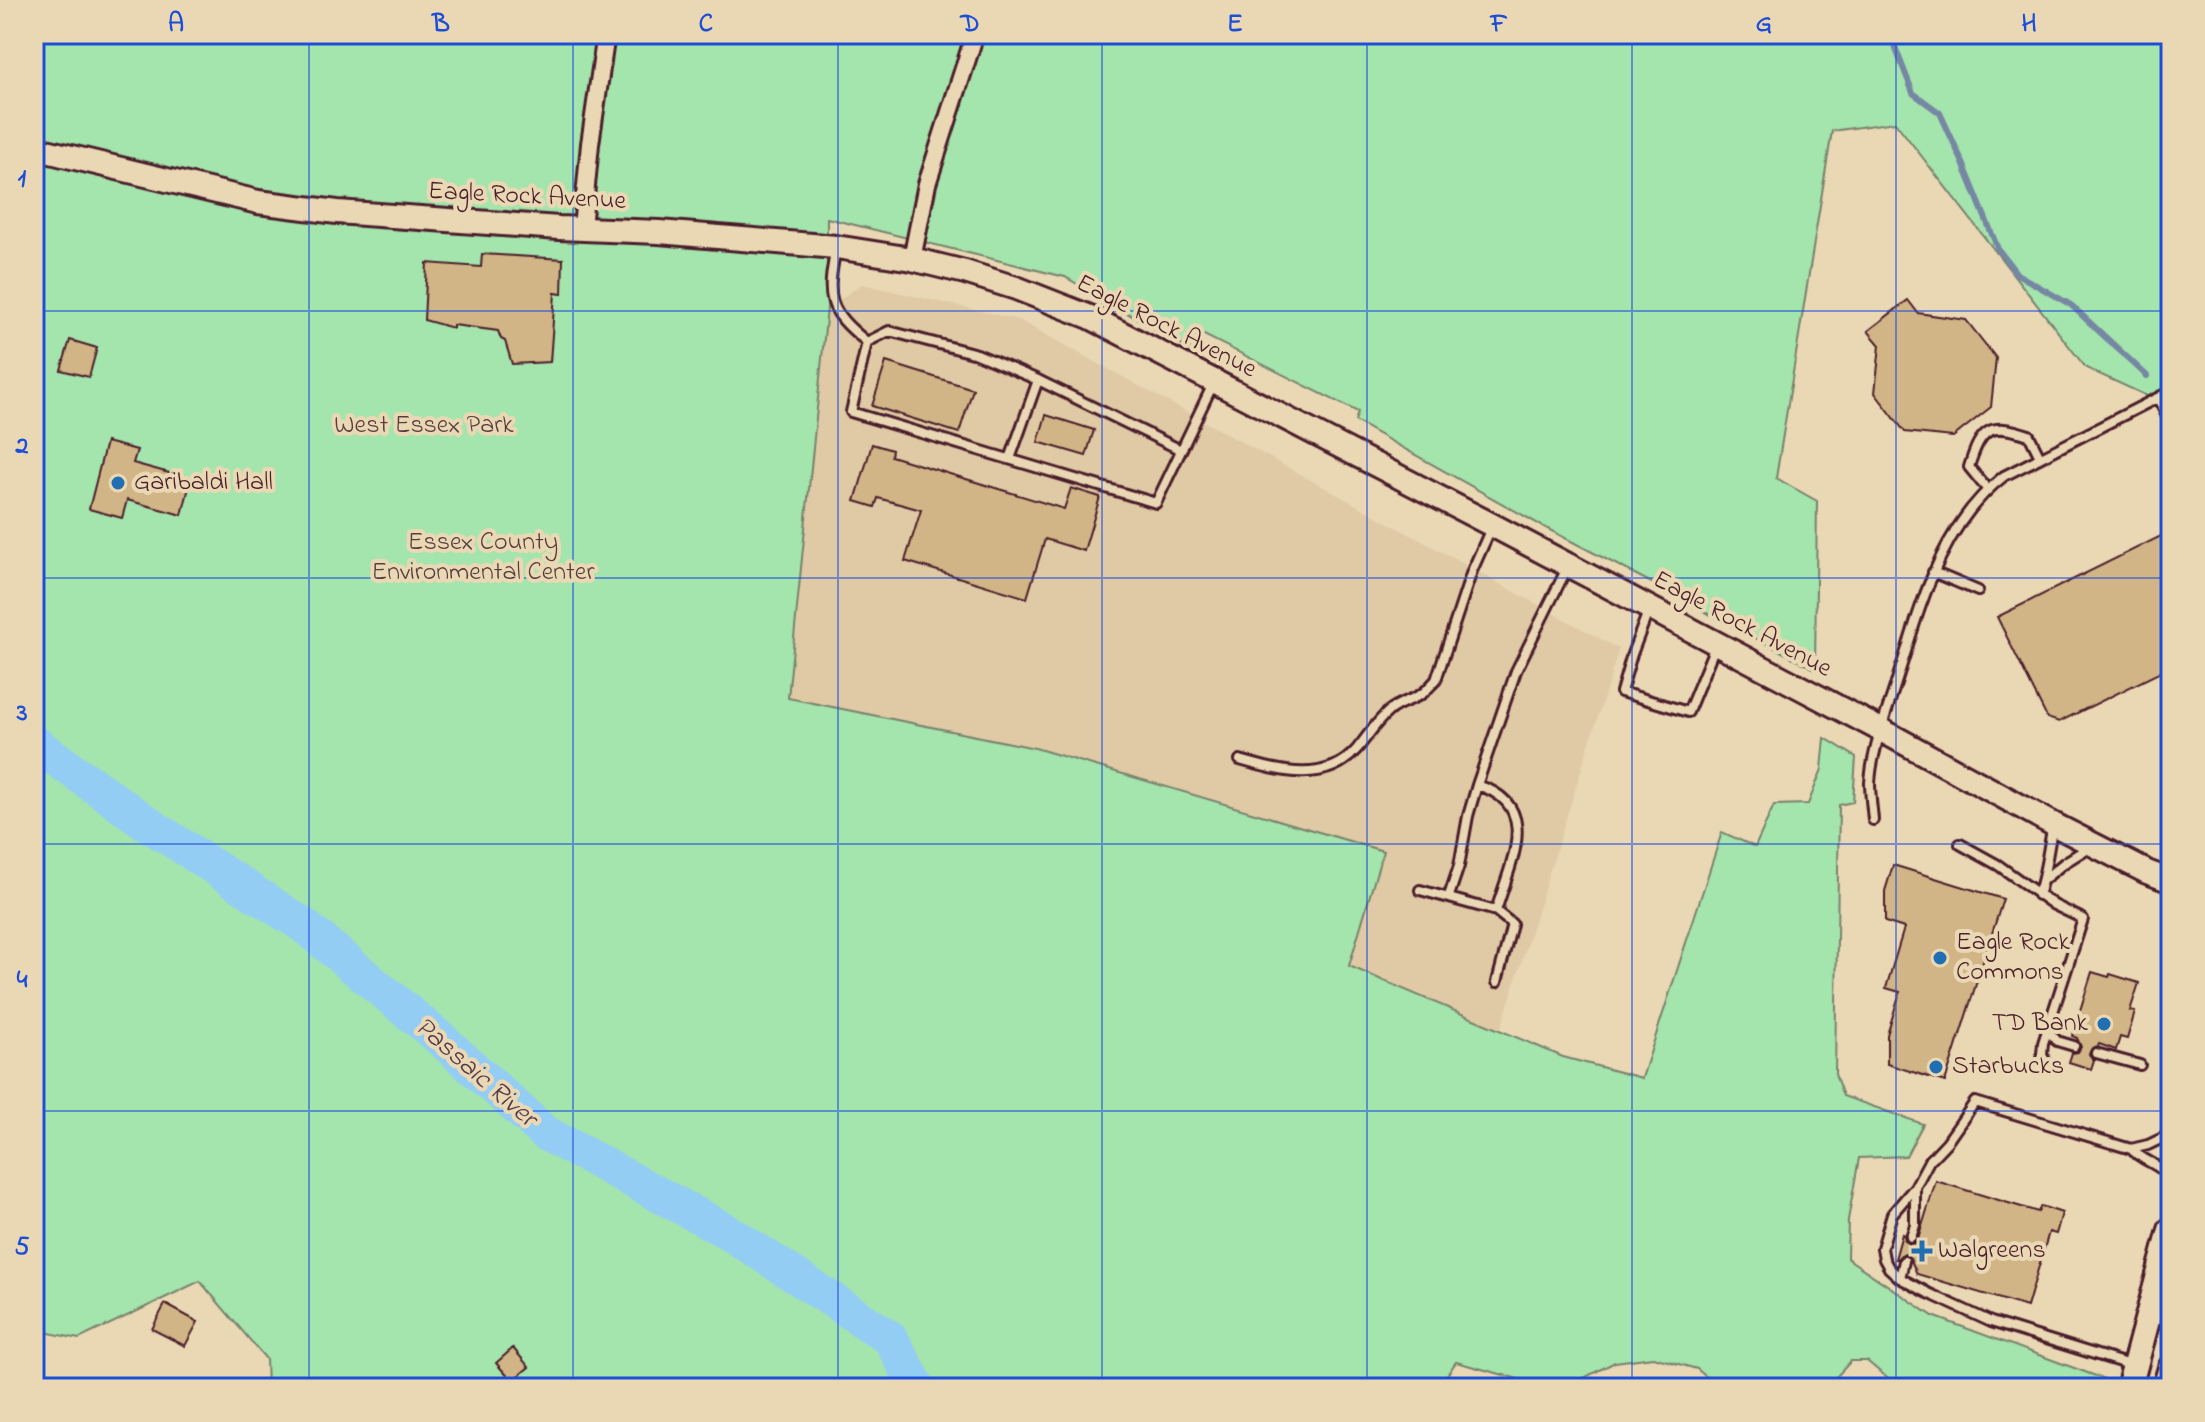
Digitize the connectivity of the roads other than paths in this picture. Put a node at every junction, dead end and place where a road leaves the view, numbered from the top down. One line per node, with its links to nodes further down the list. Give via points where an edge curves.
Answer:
1 (606, 34): 4 (street)
2 (975, 34): 6 (street, via 927,184)
3 (34, 148): 4 (main road, Eagle Rock Avenue, via 258,202)
4 (582, 228): 5 (main road, Eagle Rock Avenue)
5 (836, 247): 6 (main road, Eagle Rock Avenue); 7 (lane, via 830,275 834,309)
6 (912, 259): 9 (main road, Eagle Rock Avenue, via 1052,301)
7 (867, 342): 8 (lane, via 889,331 977,354); 15 (lane, via 851,412)
8 (1038, 380): 13 (lane); 15 (lane)
9 (1214, 381): 13 (lane); 17 (main road, Eagle Rock Avenue)
10 (2171, 391): 11 (lane)
11 (2158, 398): 12 (lane); 14 (lane)
12 (2171, 424)
13 (1181, 450): 15 (lane, via 1156,503)
14 (2040, 457): 16 (lane); 16 (lane, via 2029,435 2005,427 1985,433 1969,467)
15 (1010, 459)
16 (1987, 489): 19 (lane, via 1952,535)
17 (1492, 525): 18 (main road, Eagle Rock Avenue); 24 (lane, via 1436,680 1423,694 1393,707 1339,765 1293,773)
18 (1569, 566): 21 (main road, Eagle Rock Avenue); 25 (lane, via 1516,671)
19 (1933, 572): 20 (lane); 23 (lane)
20 (1978, 591)
21 (1649, 608): 22 (main road, Eagle Rock Avenue); 22 (lane, via 1621,692 1688,712)
22 (1716, 644): 23 (main road, Eagle Rock Avenue)
23 (1881, 730): 26 (lane, via 1870,784); 27 (main road, Eagle Rock Avenue)
24 (1240, 760)
25 (1477, 785): 34 (lane); 35 (lane, via 1503,796 1518,828)
26 (1873, 820)
27 (2053, 824): 29 (main road, Eagle Rock Avenue); 30 (lane)
28 (1960, 844): 33 (lane)
29 (2094, 845): 30 (lane); 31 (main road, Eagle Rock Avenue)
30 (2043, 880): 33 (lane)
31 (2171, 881)
32 (1420, 890): 34 (lane)
33 (2038, 895): 37 (lane, via 2083,919)
34 (1449, 896): 35 (lane)
35 (1496, 911): 36 (lane, via 1512,924)
36 (1497, 982)
37 (2047, 1030): 38 (lane, via 2057,1041); 40 (lane)
38 (2074, 1046)
39 (2096, 1053): 41 (lane)
40 (2045, 1061)
41 (2140, 1065)
42 (2171, 1134): 43 (lane)
43 (2131, 1149): 44 (lane); 45 (lane, via 1975,1102)
44 (2171, 1178)
45 (1915, 1187): 47 (lane); 49 (lane, via 1892,1214 1882,1248 1889,1268)
46 (2171, 1230): 51 (main road)
47 (1911, 1237)
48 (1904, 1261): 49 (lane)
49 (1900, 1278): 51 (lane, via 1991,1322)
50 (2171, 1368): 52 (main road)
51 (2131, 1377)
52 (2165, 1388)

